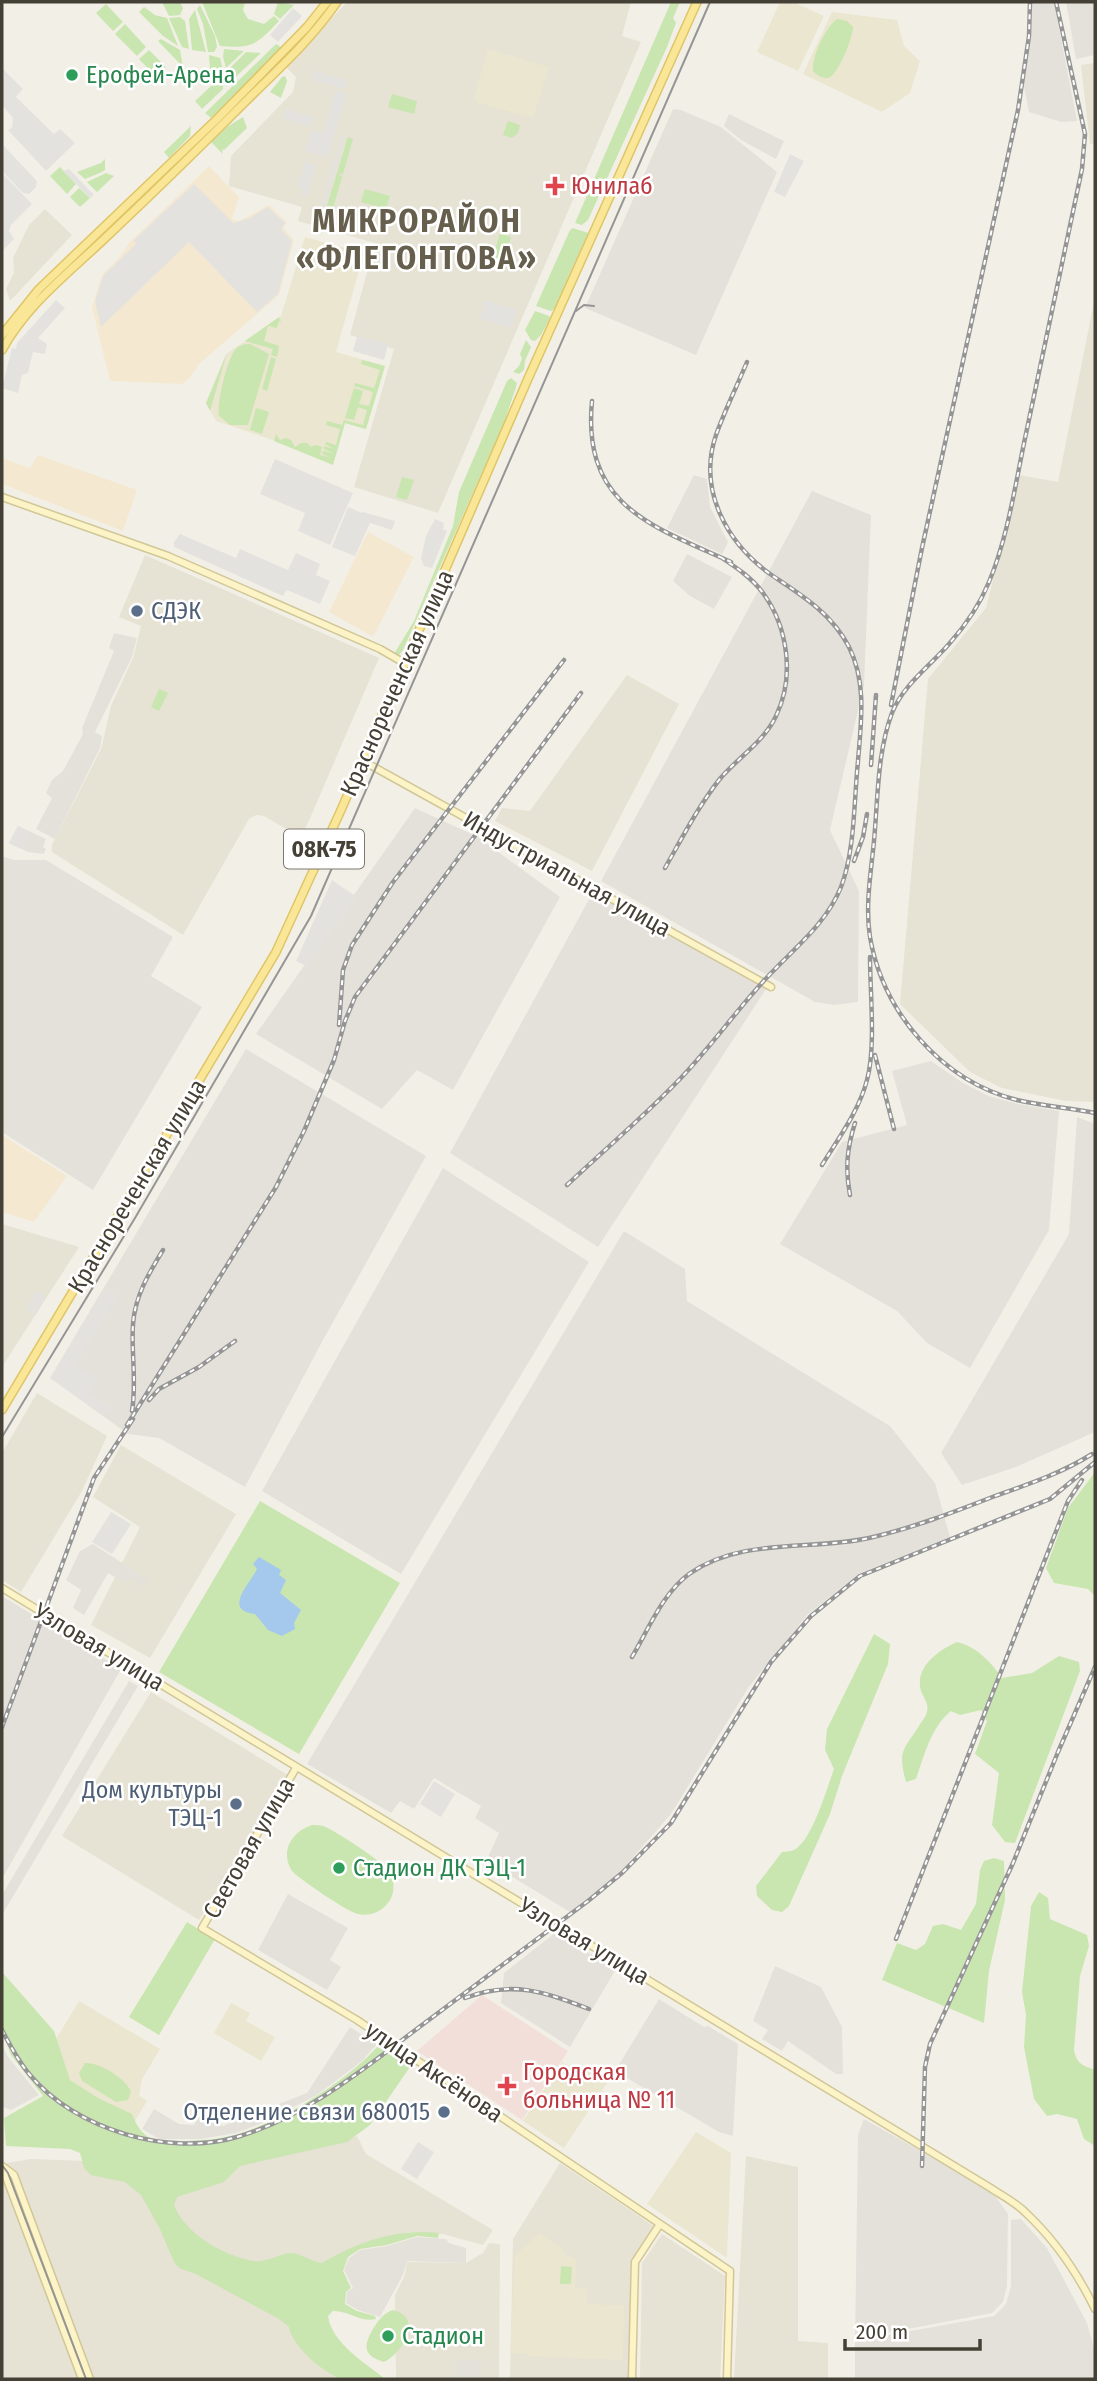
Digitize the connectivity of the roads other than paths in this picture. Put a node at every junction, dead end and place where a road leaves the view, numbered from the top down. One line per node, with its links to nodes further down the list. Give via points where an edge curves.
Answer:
1 (327, 2): 4 (main road, via 235,102 38,289)
2 (339, 2): 5 (main road, via 204,142 48,289)
3 (697, 2): 7 (main road, Краснореченская улица, via 527,380)
4 (2, 335)
5 (2, 350)
6 (2, 497): 7 (street, via 168,556)
7 (406, 664): 8 (main road, Краснореченская улица / 08К-75)
8 (363, 761): 9 (street, Индустриальная улица); 10 (main road, Краснореченская улица / 08К-75, via 265,973)
9 (771, 987)
10 (2, 1410)
11 (2, 1588): 12 (street, Узловая улица)
12 (296, 1768): 13 (street, Световая улица); 16 (street, Узловая улица, via 989,2187 1032,2220 1084,2286)
13 (202, 1928): 15 (street, улица Аксёнова, via 357,2020)
14 (2, 2168): 17 (street); 18 (street, via 14,2175)
15 (660, 2224): 19 (street, via 635,2262); 20 (street, улица Аксёнова, via 730,2271)
16 (1095, 2309)
17 (82, 2379)
18 (90, 2379)
19 (632, 2379)
20 (727, 2379)

